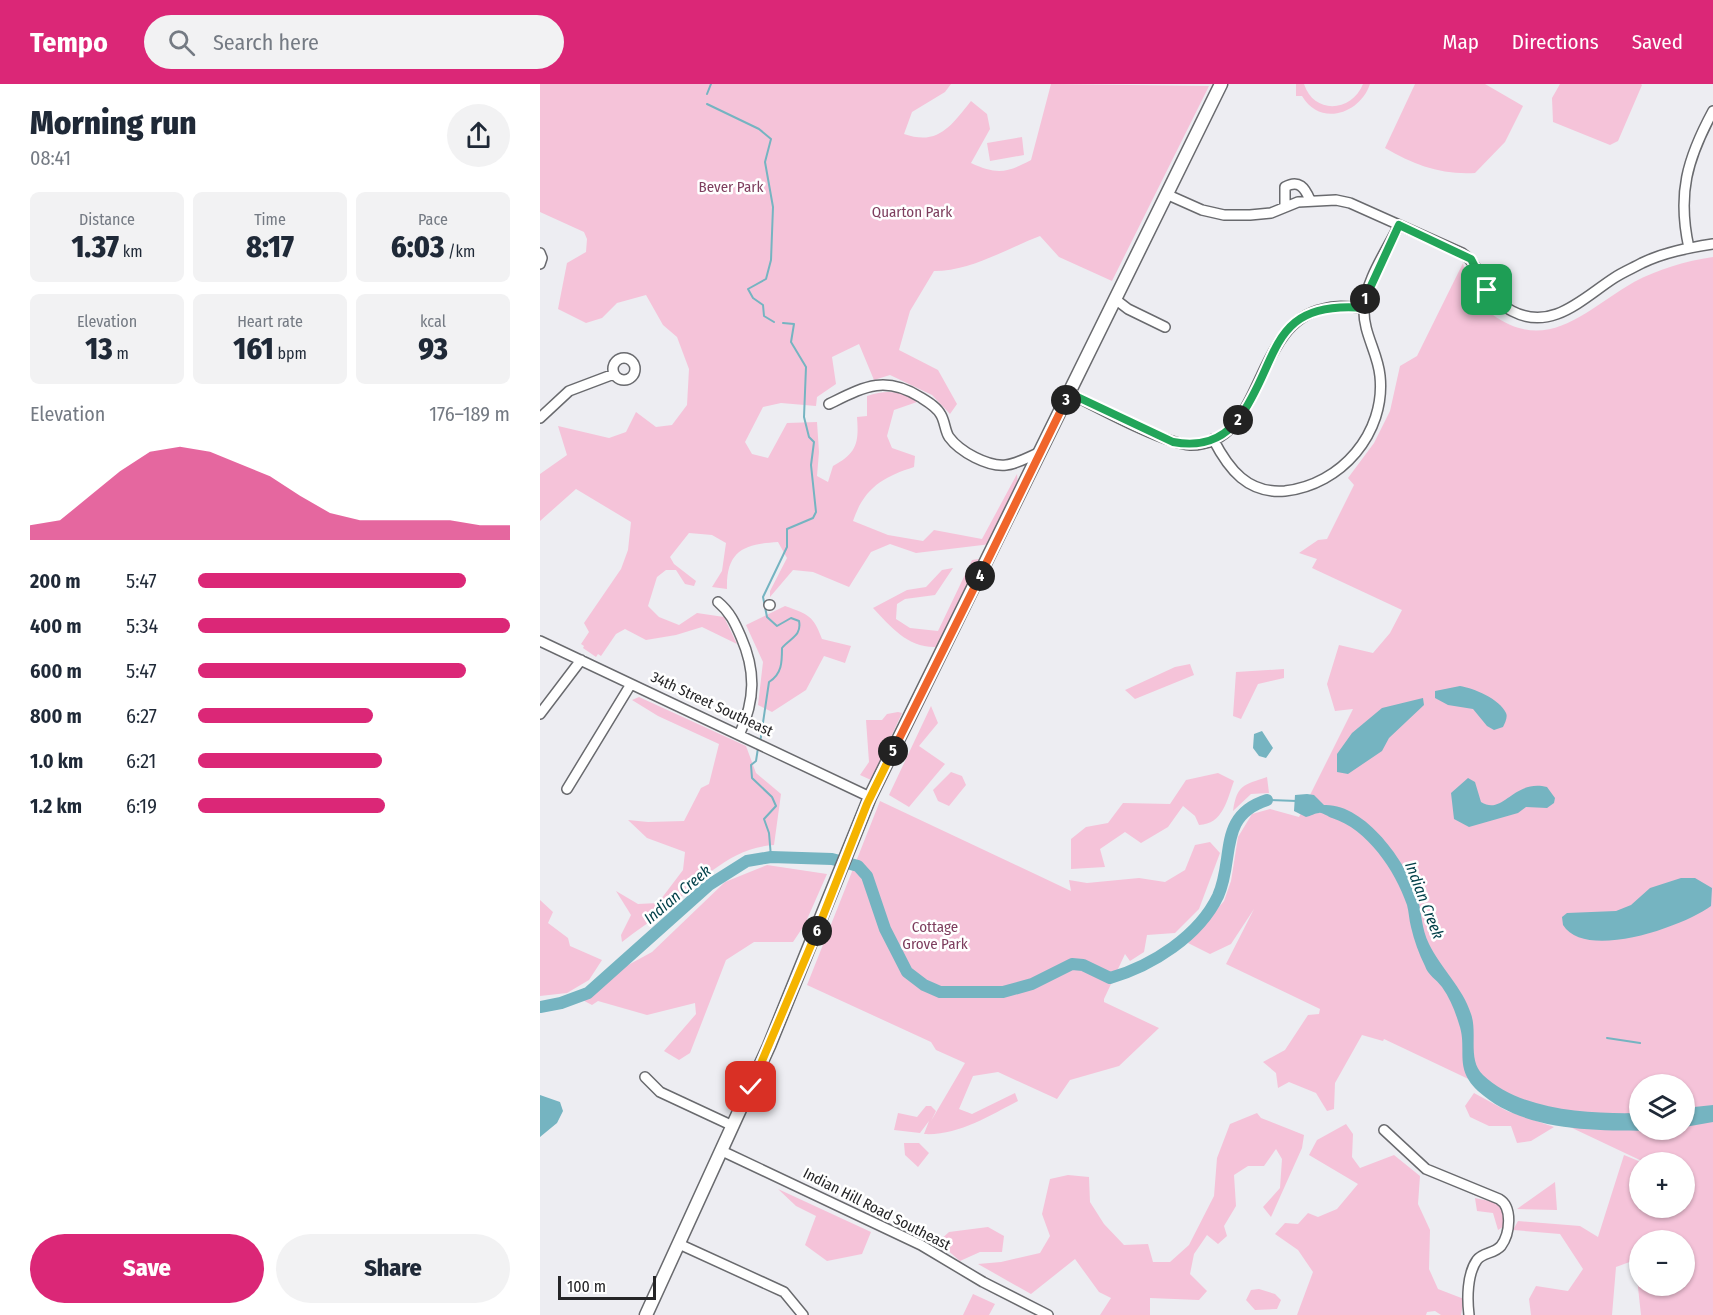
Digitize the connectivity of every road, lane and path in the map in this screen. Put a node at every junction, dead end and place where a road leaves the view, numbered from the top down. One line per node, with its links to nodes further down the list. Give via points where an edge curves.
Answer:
1 (1221, 84): 3 (main road)
2 (1713, 111): 8 (street, via 1687,173 1683,209)
3 (1166, 194): 5 (street, via 1224,215 1250,216); 11 (main road)
4 (1311, 200): 5 (street); 5 (street, via 1305,189 1292,183 1285,187); 6 (street, via 1350,203)
5 (1285, 207)
6 (1399, 225): 8 (street, via 1471,259 1497,301 1526,317 1561,314 1615,277 1664,254); 12 (street)
7 (1713, 244): 8 (street)
8 (1689, 248)
9 (540, 253): 10 (street)
10 (540, 264)
11 (1115, 299): 13 (street); 15 (main road)
12 (1364, 308): 18 (street, via 1320,309 1286,330 1240,418 1227,432); 18 (street, via 1380,376 1380,394 1370,431 1339,471 1299,489 1258,488 1233,473)
13 (1165, 327)
14 (614, 374): 17 (street, via 569,391)
15 (1069, 393): 18 (street, via 1173,442 1195,444); 19 (main road)
16 (829, 404): 19 (street, via 865,388 901,386 930,403 940,414 949,437 976,457 991,464 1007,465)
17 (540, 418)
18 (1213, 439)
19 (1041, 452): 27 (main road)
20 (718, 602): 25 (street, via 728,610 752,668 750,711)
21 (540, 641): 22 (street, 34th Street Southeast)
22 (581, 660): 23 (street, 34th Street Southeast); 24 (street)
23 (631, 684): 25 (street, 34th Street Southeast); 26 (street)
24 (540, 714)
25 (740, 733): 27 (street, 34th Street Southeast)
26 (567, 789)
27 (870, 797): 29 (main road)
28 (645, 1077): 29 (street, via 660,1092)
29 (734, 1126): 31 (main road)
30 (1384, 1130): 36 (street, via 1426,1169 1499,1199 1507,1206 1503,1241 1497,1250 1476,1261 1472,1272 1467,1300)
31 (722, 1151): 32 (main road); 35 (street, Indian Hill Road Southeast, via 921,1245)
32 (679, 1244): 33 (main road); 34 (street, via 784,1292)
33 (646, 1315)
34 (803, 1315)
35 (1048, 1315)
36 (1469, 1315)

